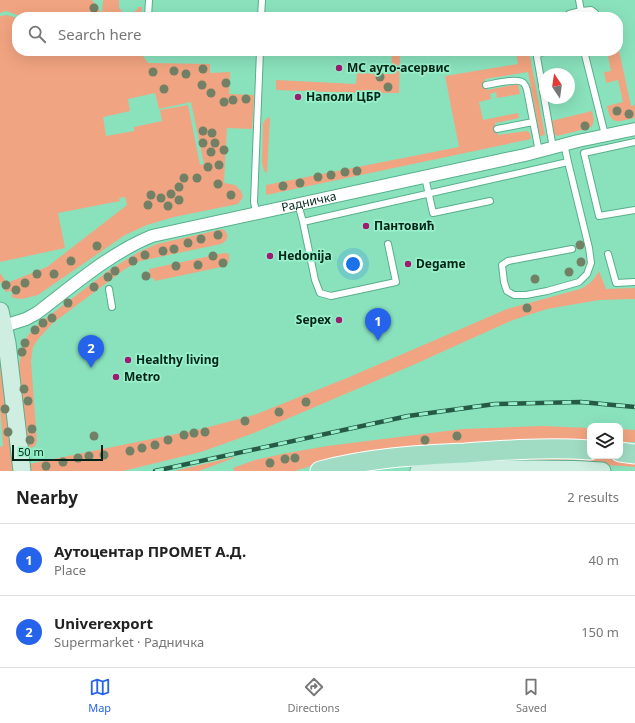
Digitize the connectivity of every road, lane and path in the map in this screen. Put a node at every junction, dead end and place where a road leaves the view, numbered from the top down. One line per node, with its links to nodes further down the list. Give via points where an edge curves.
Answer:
1 (149, 0): 5 (lane)
2 (262, 0): 6 (lane)
3 (579, 0): 4 (lane)
4 (581, 11): 7 (lane); 8 (lane)
5 (148, 12)
6 (261, 12)
7 (577, 12)
8 (593, 12)
9 (260, 56): 26 (lane, via 254,202)
10 (538, 56): 18 (lane)
11 (585, 56): 16 (lane)
12 (486, 85): 13 (lane, via 521,81 527,90)
13 (533, 122): 15 (lane); 19 (lane)
14 (635, 128): 16 (street, Радничка)
15 (496, 129)
16 (605, 135): 18 (street, Радничка)
17 (635, 142): 25 (lane, via 584,153 599,216)
18 (559, 146): 19 (street, Радничка); 20 (lane)
19 (539, 152): 21 (street, Радничка)
20 (568, 162): 22 (lane); 29 (lane, via 589,248 591,263 587,274 579,282 547,291 514,294 507,291 502,265 508,261)
21 (425, 177): 22 (lane); 24 (street, Радничка)
22 (428, 194): 23 (lane, via 432,213); 27 (lane)
23 (490, 201)
24 (298, 204): 26 (street, Радничка); 27 (lane)
25 (635, 210)
26 (256, 212): 34 (street, Радничка, via 173,230 136,242 37,313 26,319)
27 (303, 222): 28 (lane, via 320,294 331,296 396,282)
28 (388, 244)
29 (572, 249)
30 (608, 254): 31 (lane, via 616,283)
31 (635, 282)
32 (109, 289): 33 (lane)
33 (112, 306)
34 (2, 319): 39 (street)
35 (587, 450): 40 (main road, via 440,454 378,460)
36 (623, 452): 37 (main road)
37 (635, 454)
38 (578, 470): 41 (street, via 454,468); 42 (street)
39 (22, 471)
40 (320, 471)
41 (418, 471)
42 (602, 471)

